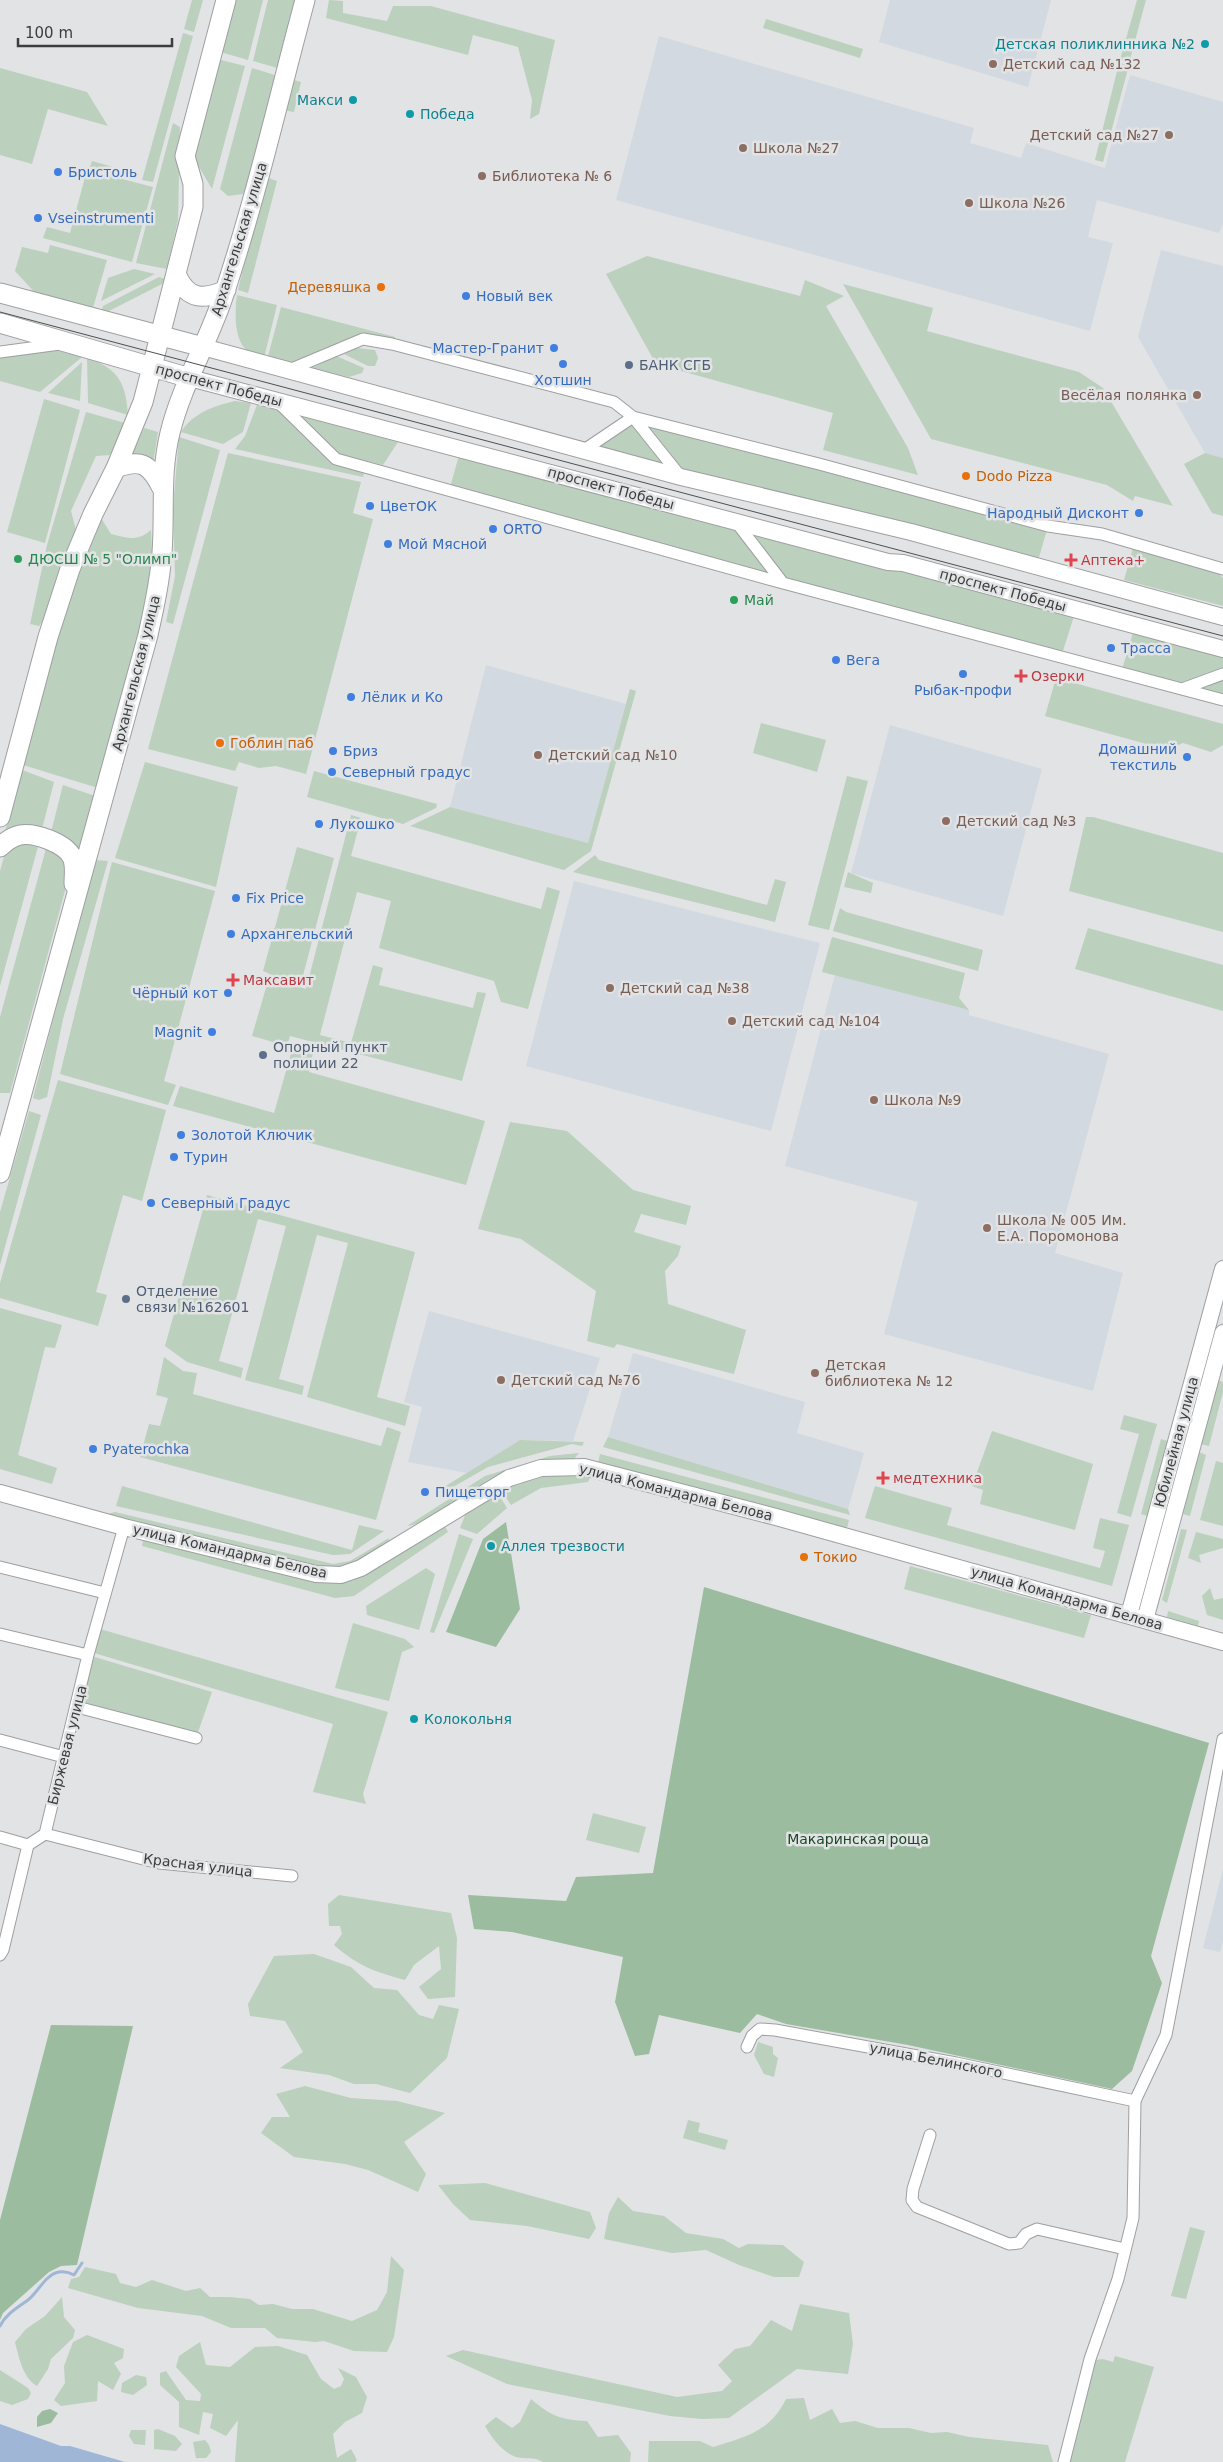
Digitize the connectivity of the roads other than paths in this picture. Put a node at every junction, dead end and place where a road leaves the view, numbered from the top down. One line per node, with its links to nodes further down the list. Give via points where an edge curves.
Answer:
1 (226, 0): 3 (main road, via 185,156 193,184 193,207)
2 (305, 0): 4 (main road, Архангельская улица)
3 (177, 276): 4 (main road, via 182,288 196,296 211,297); 7 (main road)
4 (226, 290): 9 (main road, Архангельская улица)
5 (0, 293): 7 (main road, проспект Победы)
6 (0, 323): 8 (main road, проспект Победы)
7 (161, 336): 9 (main road, проспект Победы); 11 (main road)
8 (68, 343): 10 (street); 11 (main road, проспект Победы)
9 (203, 347): 12 (main road, проспект Победы); 13 (main road, Архангельская улица)
10 (0, 352)
11 (153, 367): 13 (main road, проспект Победы); 17 (main road, via 141,409)
12 (288, 370): 15 (street, via 363,339 614,402); 16 (main road, проспект Победы)
13 (190, 378): 14 (main road, проспект Победы); 19 (main road, Архангельская улица, via 170,431)
14 (276, 400): 20 (main road, проспект Победы); 22 (street, via 336,460)
15 (633, 417): 16 (street); 18 (street); 21 (street, via 1048,526 1102,534)
16 (584, 450): 18 (main road, проспект Победы)
17 (116, 468): 19 (main road, via 133,463 148,466); 28 (main road, via 70,569 48,637)
18 (681, 477): 23 (main road, проспект Победы, via 911,532)
19 (162, 488): 30 (main road, Архангельская улица, via 162,552 158,590)
20 (735, 520): 22 (street); 24 (main road, проспект Победы)
21 (1223, 568)
22 (783, 584): 26 (street)
23 (1223, 617)
24 (1223, 649)
25 (1223, 674): 26 (street)
26 (1182, 689): 27 (street)
27 (1223, 700)
28 (0, 817)
29 (0, 847): 30 (main road, via 9,839 31,835 66,849 75,868)
30 (72, 907): 31 (main road, Архангельская улица)
31 (0, 1173)
32 (1223, 1269): 34 (main road, Юбилейная улица)
33 (1223, 1333): 35 (main road, Юбилейная улица)
34 (1195, 1370): 35 (main road); 40 (main road, Юбилейная улица)
35 (1212, 1375): 41 (main road, Юбилейная улица)
36 (0, 1493): 37 (main road, улица Командарма Белова)
37 (124, 1527): 39 (street, Биржевая улица); 40 (main road, улица Командарма Белова, via 316,1574 341,1575 361,1568 509,1478 541,1468 584,1467)
38 (0, 1567): 39 (street)
39 (105, 1593): 44 (street, Биржевая улица)
40 (1129, 1615): 41 (main road, улица Командарма Белова)
41 (1145, 1620): 43 (main road, улица Командарма Белова)
42 (0, 1634): 44 (street)
43 (1223, 1642)
44 (88, 1654): 45 (street, Биржевая улица)
45 (77, 1707): 46 (street); 49 (street, Биржевая улица)
46 (196, 1738)
47 (1223, 1739): 56 (street, via 1166,2034)
48 (0, 1740): 49 (street)
49 (64, 1757): 50 (street, Биржевая улица)
50 (45, 1834): 52 (street); 53 (street, Красная улица, via 159,1862)
51 (0, 1837): 52 (street)
52 (28, 1845): 54 (street)
53 (292, 1876)
54 (0, 1955)
55 (747, 2047): 56 (street, улица Белинского, via 760,2029 775,2030 956,2063)
56 (1135, 2101): 58 (street, via 1133,2218)
57 (930, 2135): 58 (street, via 913,2189 912,2200 918,2207 1009,2244 1019,2243 1026,2234 1037,2229)
58 (1126, 2249): 59 (street, via 1090,2359)
59 (1064, 2462)

